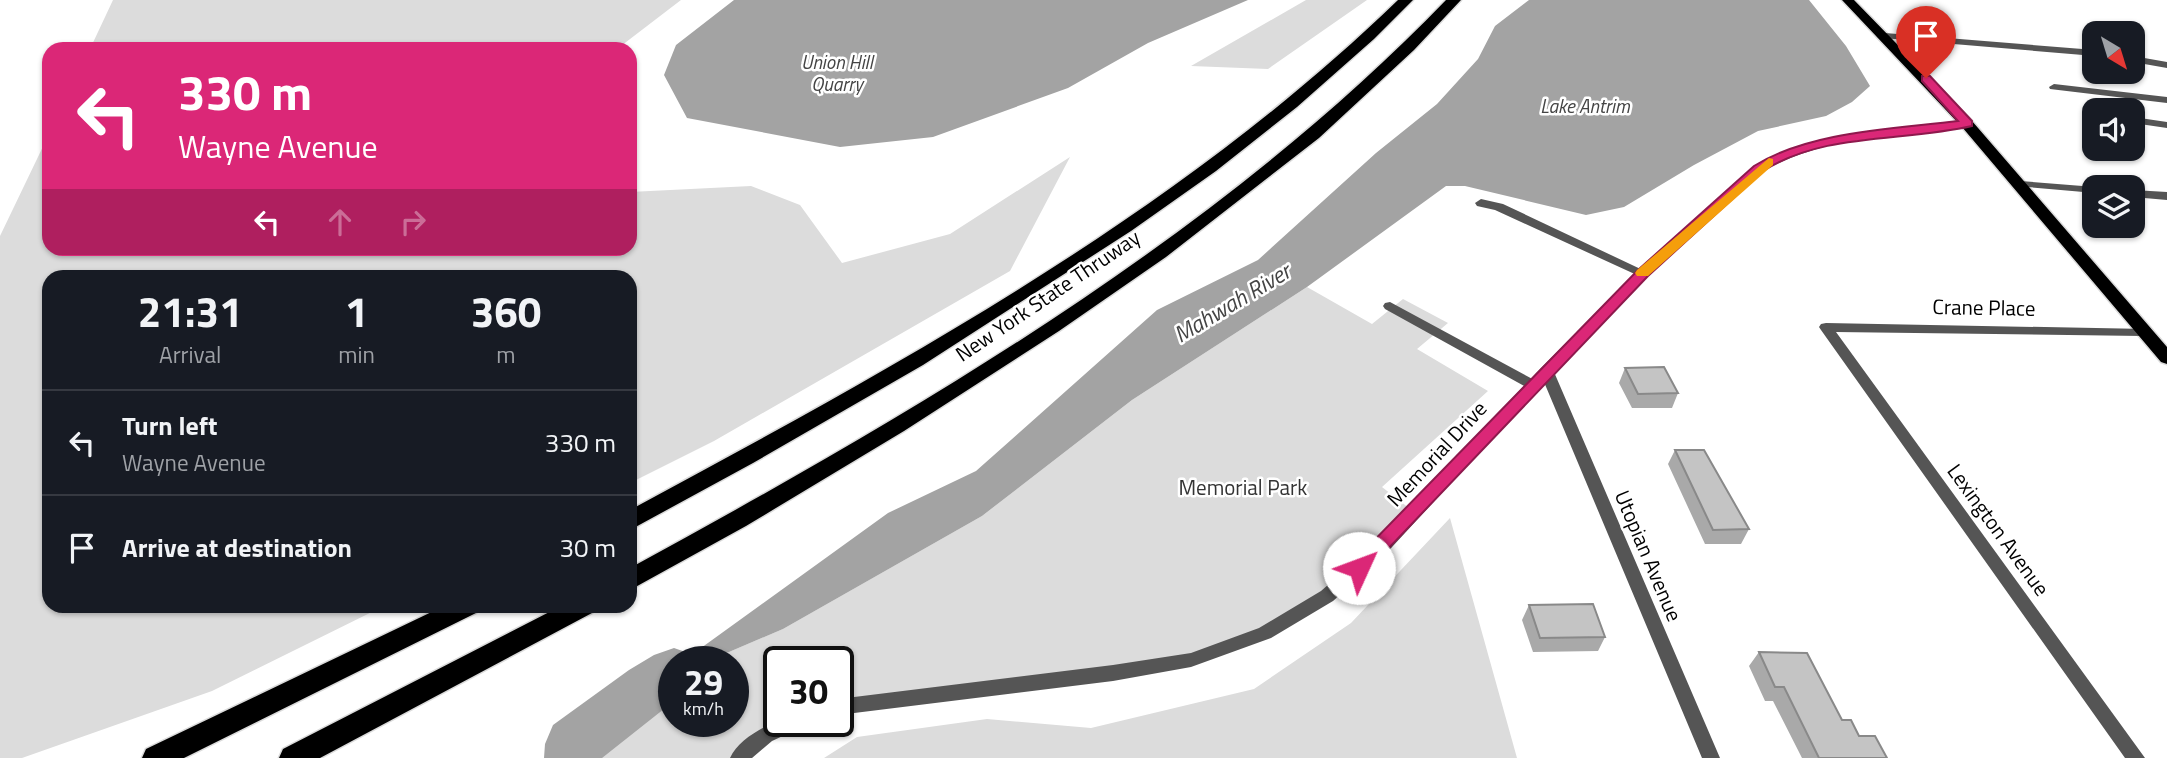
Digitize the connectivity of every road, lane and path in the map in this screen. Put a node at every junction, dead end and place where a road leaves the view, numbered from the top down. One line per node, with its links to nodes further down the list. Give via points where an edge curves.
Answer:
1 (1406, 0): 25 (highway, New York State Thruway, via 1303,95 1127,226 871,387)
2 (1454, 0): 26 (highway, New York State Thruway, via 1343,109 1167,248 897,425)
3 (1849, 0): 4 (main road)
4 (1885, 36): 5 (street); 11 (main road)
5 (2082, 52)
6 (2146, 61): 7 (street)
7 (2167, 65)
8 (2054, 86): 9 (street)
9 (2167, 100)
10 (2145, 122): 12 (street)
11 (1967, 124): 13 (main road); 18 (street, Memorial Drive, via 1856,138 1777,157)
12 (2167, 125)
13 (2020, 184): 14 (street); 21 (main road)
14 (2082, 189)
15 (2145, 194): 16 (street)
16 (2167, 196)
17 (1481, 203): 18 (street)
18 (1643, 273): 23 (street, Memorial Drive)
19 (1390, 306): 24 (street)
20 (1826, 327): 21 (street, Crane Place); 35 (street, Lexington Avenue)
21 (2142, 332): 22 (main road)
22 (2167, 358)
23 (1546, 371): 24 (street, Memorial Drive); 34 (street, Utopian Avenue)
24 (1533, 384): 29 (street, Memorial Drive, via 1375,554 1327,596 1265,633 1191,660)
25 (637, 517)
26 (637, 576)
27 (453, 613): 31 (highway)
28 (570, 613): 32 (highway)
29 (854, 705)
30 (763, 737): 33 (street)
31 (156, 758)
32 (293, 758)
33 (740, 758)
34 (1711, 758)
35 (2136, 758)

